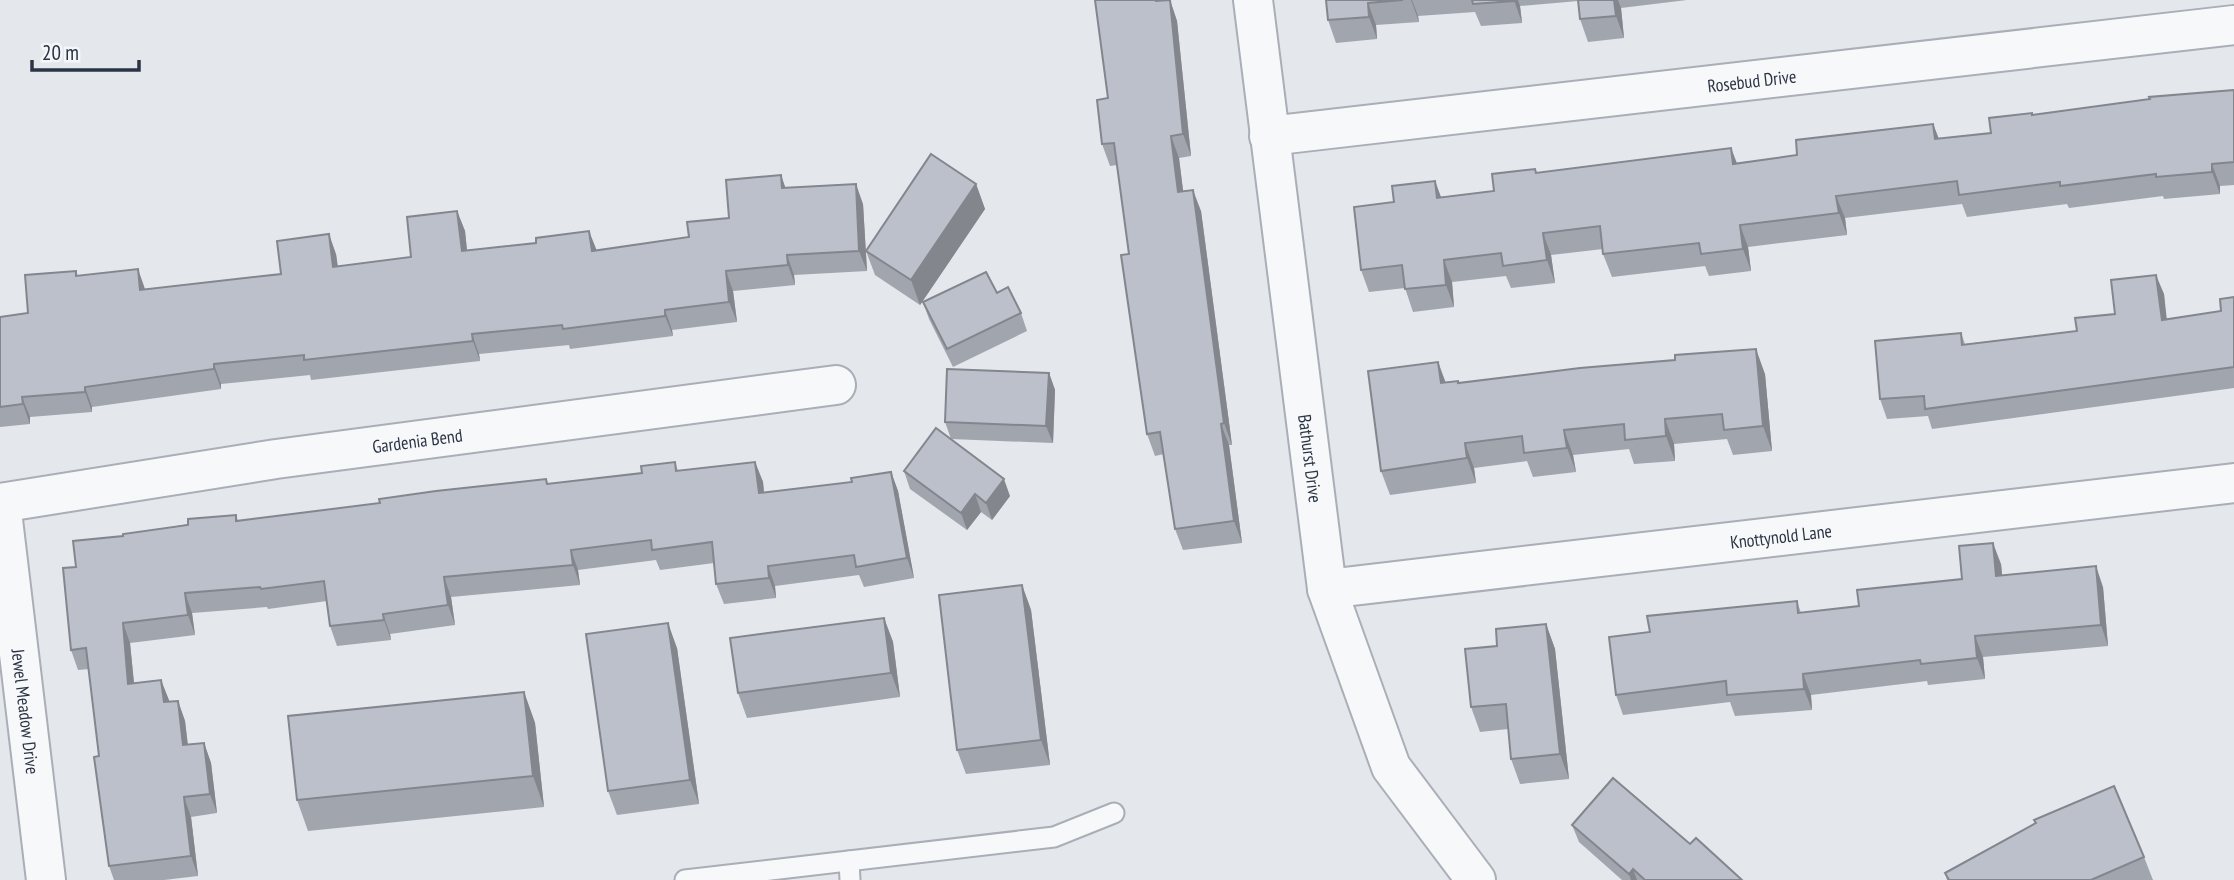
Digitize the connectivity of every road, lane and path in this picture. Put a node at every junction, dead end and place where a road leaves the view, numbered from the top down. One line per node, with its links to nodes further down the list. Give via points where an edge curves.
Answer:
1 (1253, 0): 3 (street, Bathurst Drive)
2 (2234, 25): 3 (street, Rosebud Drive)
3 (1269, 136): 7 (street, Bathurst Drive)
4 (836, 385): 6 (street, Gardenia Bend, via 276,458)
5 (2234, 483): 7 (street, Knottynold Lane)
6 (1, 503): 10 (street, Jewel Meadow Drive)
7 (1327, 589): 12 (street, Bathurst Drive, via 1391,767)
8 (1114, 813): 9 (lane, via 1054,837)
9 (850, 870): 11 (lane)
10 (46, 880)
11 (685, 880)
12 (1476, 880)

